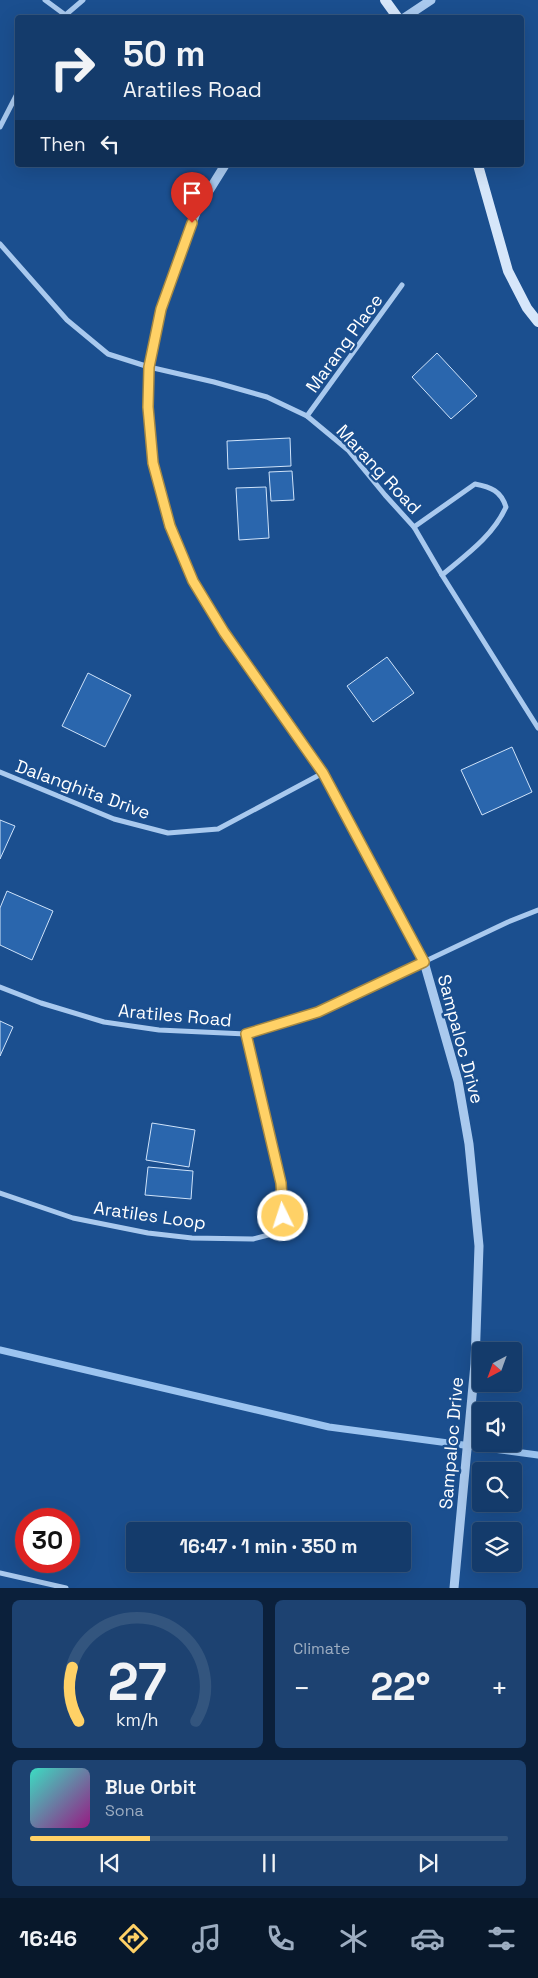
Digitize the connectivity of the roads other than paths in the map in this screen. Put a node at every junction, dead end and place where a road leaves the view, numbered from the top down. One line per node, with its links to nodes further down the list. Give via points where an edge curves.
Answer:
1 (45, 0): 5 (street)
2 (83, 0): 6 (street)
3 (385, 0): 7 (main road)
4 (431, 0): 8 (street)
5 (62, 15)
6 (64, 15)
7 (396, 15)
8 (408, 15)
9 (15, 98): 10 (street)
10 (0, 127)
11 (224, 167): 16 (street, Sampaloc Drive, via 197,210 182,249 161,309)
12 (479, 167): 15 (main road, via 508,271)
13 (0, 244): 16 (street, Marang Road, via 67,320 108,354)
14 (402, 285): 17 (street, Marang Place)
15 (538, 322)
16 (149, 367): 17 (street, Marang Road, via 267,397); 22 (street, Sampaloc Drive, via 148,407 153,463 170,526 193,581 224,632)
17 (307, 416): 18 (street, Marang Road, via 348,450 384,496)
18 (414, 527): 19 (street, Marang Road); 19 (street, via 475,484 490,487 502,497 506,507 500,519 485,538)
19 (442, 575): 20 (street, Marang Road)
20 (538, 728)
21 (0, 772): 22 (street, Dalanghita Drive, via 114,819 168,833 218,829)
22 (323, 773): 24 (street, Sampaloc Drive)
23 (538, 910): 24 (street, Aratiles Road)
24 (424, 962): 26 (street, Aratiles Road, via 318,1012); 30 (street, Sampaloc Drive, via 458,1081 469,1144 479,1246 475,1364)
25 (0, 987): 26 (street, Aratiles Road, via 104,1022 159,1030)
26 (246, 1034): 27 (street, Aratiles Loop, via 281,1183 283,1216 272,1234 244,1239 148,1233 73,1218)
27 (0, 1192)
28 (0, 1573): 29 (street)
29 (66, 1588)
30 (454, 1588)

